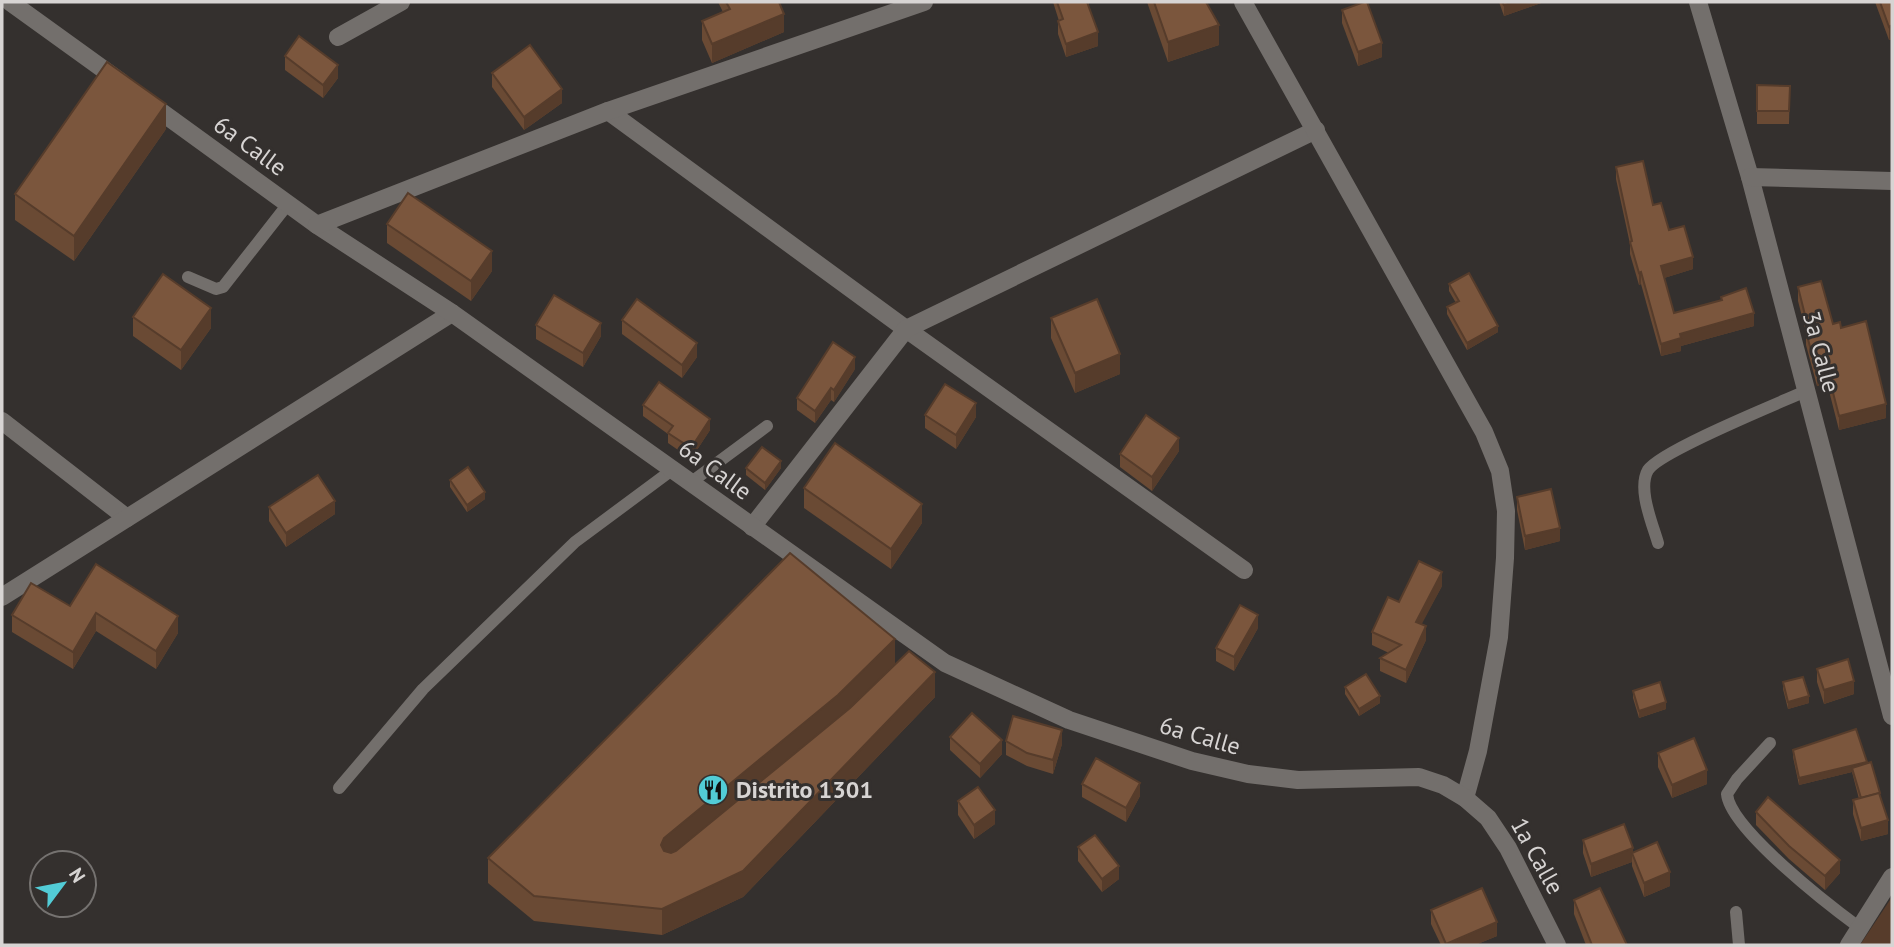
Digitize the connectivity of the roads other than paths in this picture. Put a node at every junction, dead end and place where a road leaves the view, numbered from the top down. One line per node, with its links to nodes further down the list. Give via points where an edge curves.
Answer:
1 (11, 2): 6 (street); 12 (street, 6a Calle)
2 (401, 2): 7 (street)
3 (924, 2): 8 (street)
4 (1243, 2): 9 (street)
5 (1698, 2): 10 (street, 3a Calle)
6 (2, 14)
7 (338, 37)
8 (608, 111): 13 (street); 16 (street)
9 (1316, 130): 16 (street); 30 (street, via 1485,432 1500,471 1506,511 1499,637)
10 (1750, 177): 11 (street); 17 (street, 3a Calle)
11 (1892, 181)
12 (288, 204): 13 (street, 6a Calle); 14 (lane, via 223,287 216,289)
13 (317, 225): 15 (street, 6a Calle)
14 (188, 277)
15 (453, 313): 20 (street, 6a Calle); 22 (street)
16 (906, 329): 23 (street); 25 (street)
17 (1806, 391): 24 (lane, via 1668,454 1648,471 1644,491); 27 (street, 3a Calle)
18 (2, 421): 22 (street)
19 (767, 426): 21 (lane)
20 (672, 470): 21 (street, 6a Calle); 29 (lane, via 575,542 424,689)
21 (690, 483): 23 (street, 6a Calle)
22 (127, 518): 26 (street)
23 (752, 527): 30 (street, 6a Calle, via 921,652 1069,720 1192,761 1248,774 1298,780 1419,777)
24 (1658, 543)
25 (1244, 570)
26 (2, 597)
27 (1892, 716)
28 (1770, 743): 33 (lane, via 1737,779 1727,794 1728,803 1742,826)
29 (339, 788)
30 (1465, 798): 34 (street, 1a Calle, via 1488,818 1508,848)
31 (1892, 877): 33 (street)
32 (1736, 912): 35 (lane)
33 (1860, 928): 36 (street)
34 (1557, 945)
35 (1739, 945)
36 (1849, 945)

